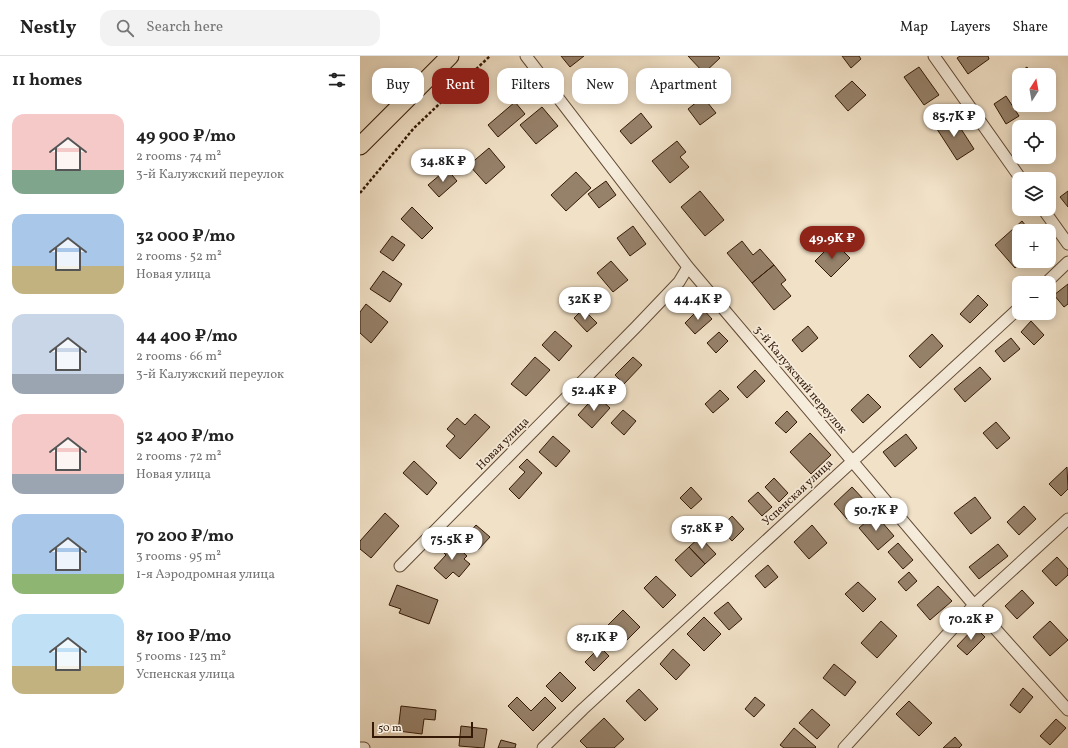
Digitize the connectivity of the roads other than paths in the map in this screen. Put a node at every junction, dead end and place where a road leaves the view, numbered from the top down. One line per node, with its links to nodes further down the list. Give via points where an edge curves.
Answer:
1 (450, 56): 4 (main road)
2 (526, 56): 9 (street, 3-й Калужский переулок)
3 (934, 56): 5 (street)
4 (360, 146)
5 (1017, 172)
6 (1048, 216): 7 (street)
7 (1068, 244)
8 (1068, 262): 10 (street)
9 (688, 267): 12 (street, 3-й Калужский переулок); 14 (street, Новая улица, via 679,282 636,327)
10 (1053, 276)
11 (1012, 314): 12 (street, Успенская улица)
12 (852, 462): 15 (street, 3-й Калужский переулок); 19 (street, Успенская улица, via 589,703)
13 (1068, 519): 15 (street)
14 (400, 566)
15 (974, 605): 16 (street, 3-й Калужский переулок); 20 (street)
16 (1068, 710)
17 (360, 748): 18 (street)
18 (364, 748)
19 (544, 748)
20 (844, 748)

